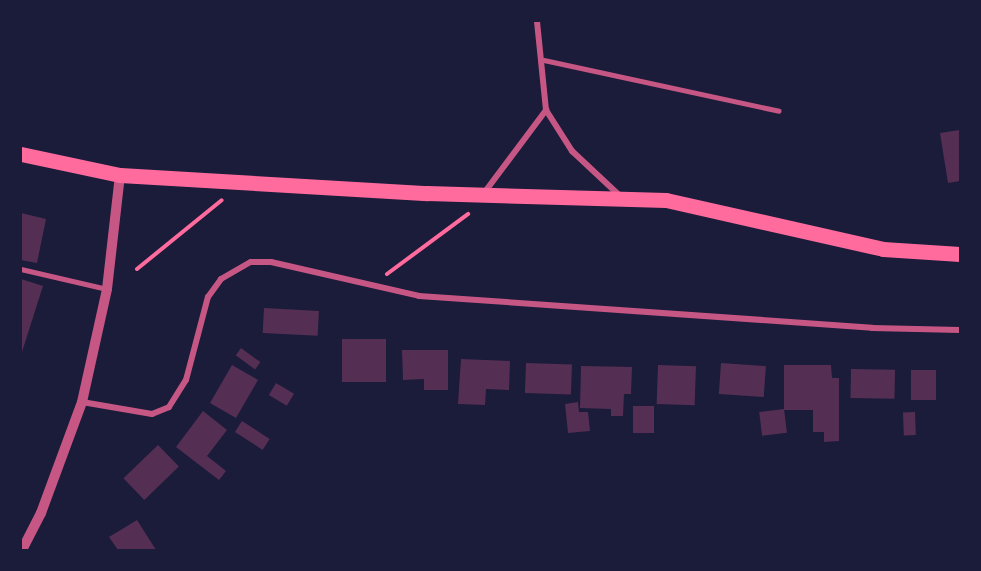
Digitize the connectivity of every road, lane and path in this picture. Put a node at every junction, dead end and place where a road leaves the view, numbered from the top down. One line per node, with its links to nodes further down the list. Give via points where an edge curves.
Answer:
1 (537, 21): 2 (street)
2 (544, 60): 3 (street); 4 (lane)
3 (546, 110): 8 (street); 9 (street, via 572,151)
4 (779, 111)
5 (21, 154): 6 (main road)
6 (120, 175): 7 (main road); 14 (street)
7 (246, 181): 8 (main road); 12 (path)
8 (483, 194): 9 (main road); 13 (path, via 468,213)
9 (621, 197): 10 (main road, via 666,200 884,249)
10 (960, 254)
11 (21, 269): 14 (lane)
12 (137, 269)
13 (372, 285): 15 (street, via 419,296 872,328); 16 (street, via 271,262 238,267 208,297 186,380 169,406 152,414)
14 (107, 289): 16 (street)
15 (960, 330)
16 (82, 402): 17 (street, via 41,513)
17 (22, 550)

